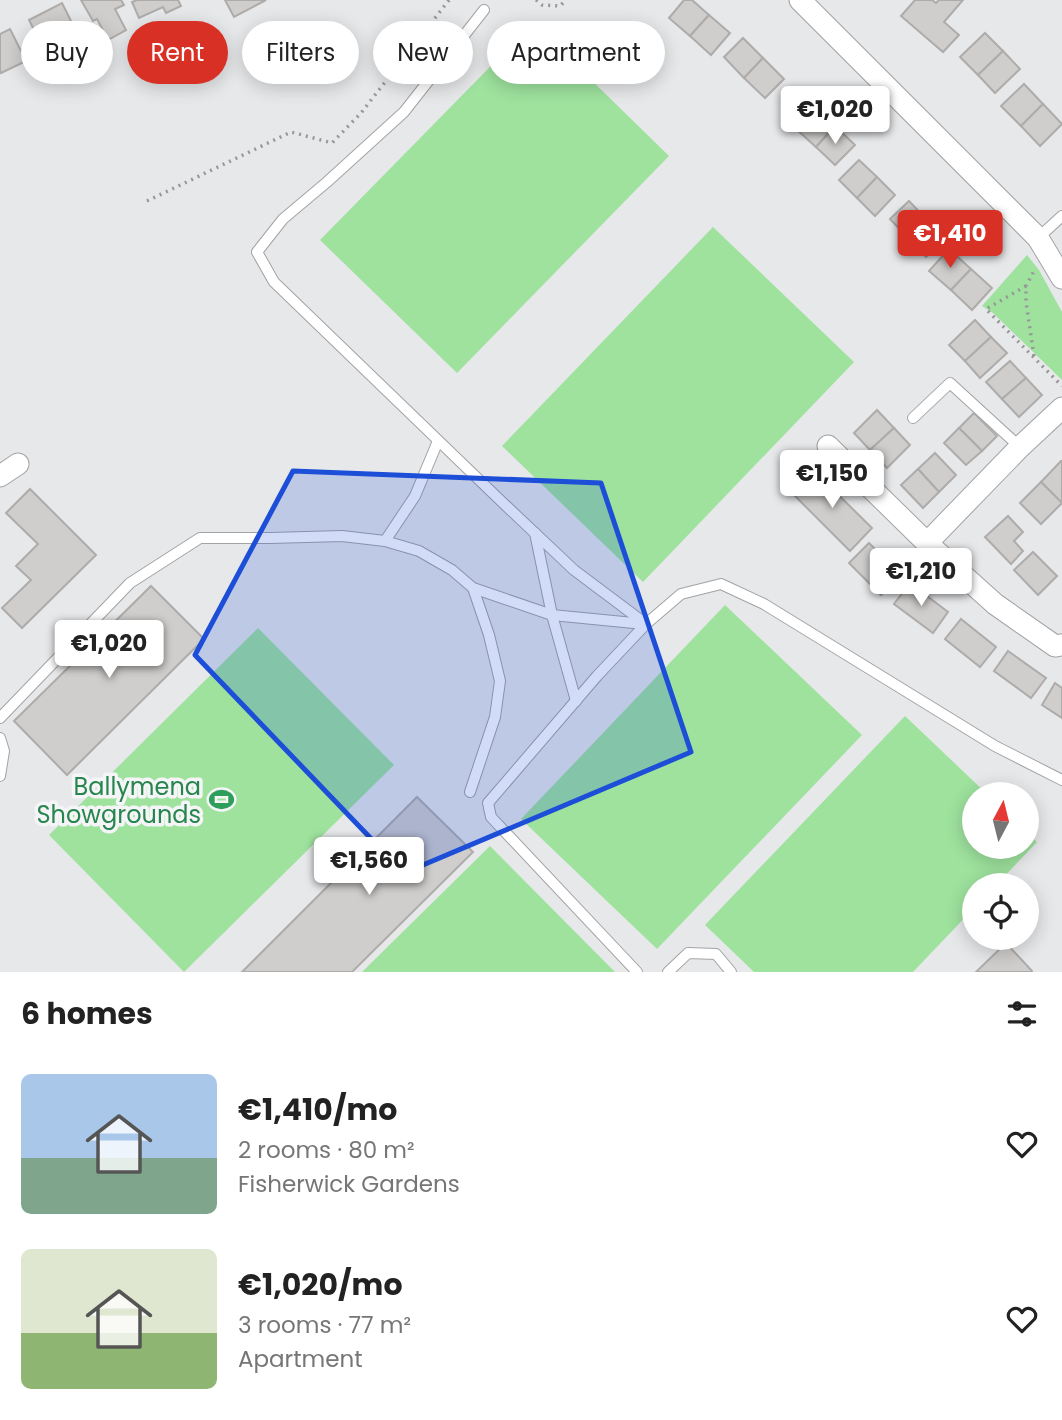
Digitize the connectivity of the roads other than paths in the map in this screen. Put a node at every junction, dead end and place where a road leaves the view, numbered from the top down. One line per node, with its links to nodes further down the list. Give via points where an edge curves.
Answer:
1 (800, 0): 4 (street)
2 (484, 10): 8 (lane, via 404,112 283,219 257,252 274,282)
3 (1062, 216): 4 (lane)
4 (1042, 243): 5 (street)
5 (1062, 278)
6 (1062, 408): 10 (street)
7 (914, 418): 10 (lane, via 950,383)
8 (438, 441): 11 (lane); 12 (lane, via 415,496)
9 (828, 446): 13 (street)
10 (1020, 447): 13 (street)
11 (535, 533): 15 (lane); 16 (lane)
12 (385, 541): 14 (lane, via 419,551); 19 (lane, via 342,536 200,538 130,583)
13 (927, 543): 17 (street, via 995,604 1055,646)
14 (473, 588): 15 (lane); 23 (lane, via 500,681 495,717)
15 (552, 615): 16 (lane); 18 (lane)
16 (646, 624): 18 (lane); 22 (lane, via 681,594 721,584 764,604 995,746)
17 (1062, 645)
18 (576, 701): 24 (lane, via 488,803 489,810)
19 (0, 718)
20 (0, 738): 21 (lane, via 4,751)
21 (0, 776)
22 (1062, 780)
23 (470, 792)
24 (637, 972)
25 (667, 972): 26 (lane, via 688,953 716,954)
26 (730, 972)

